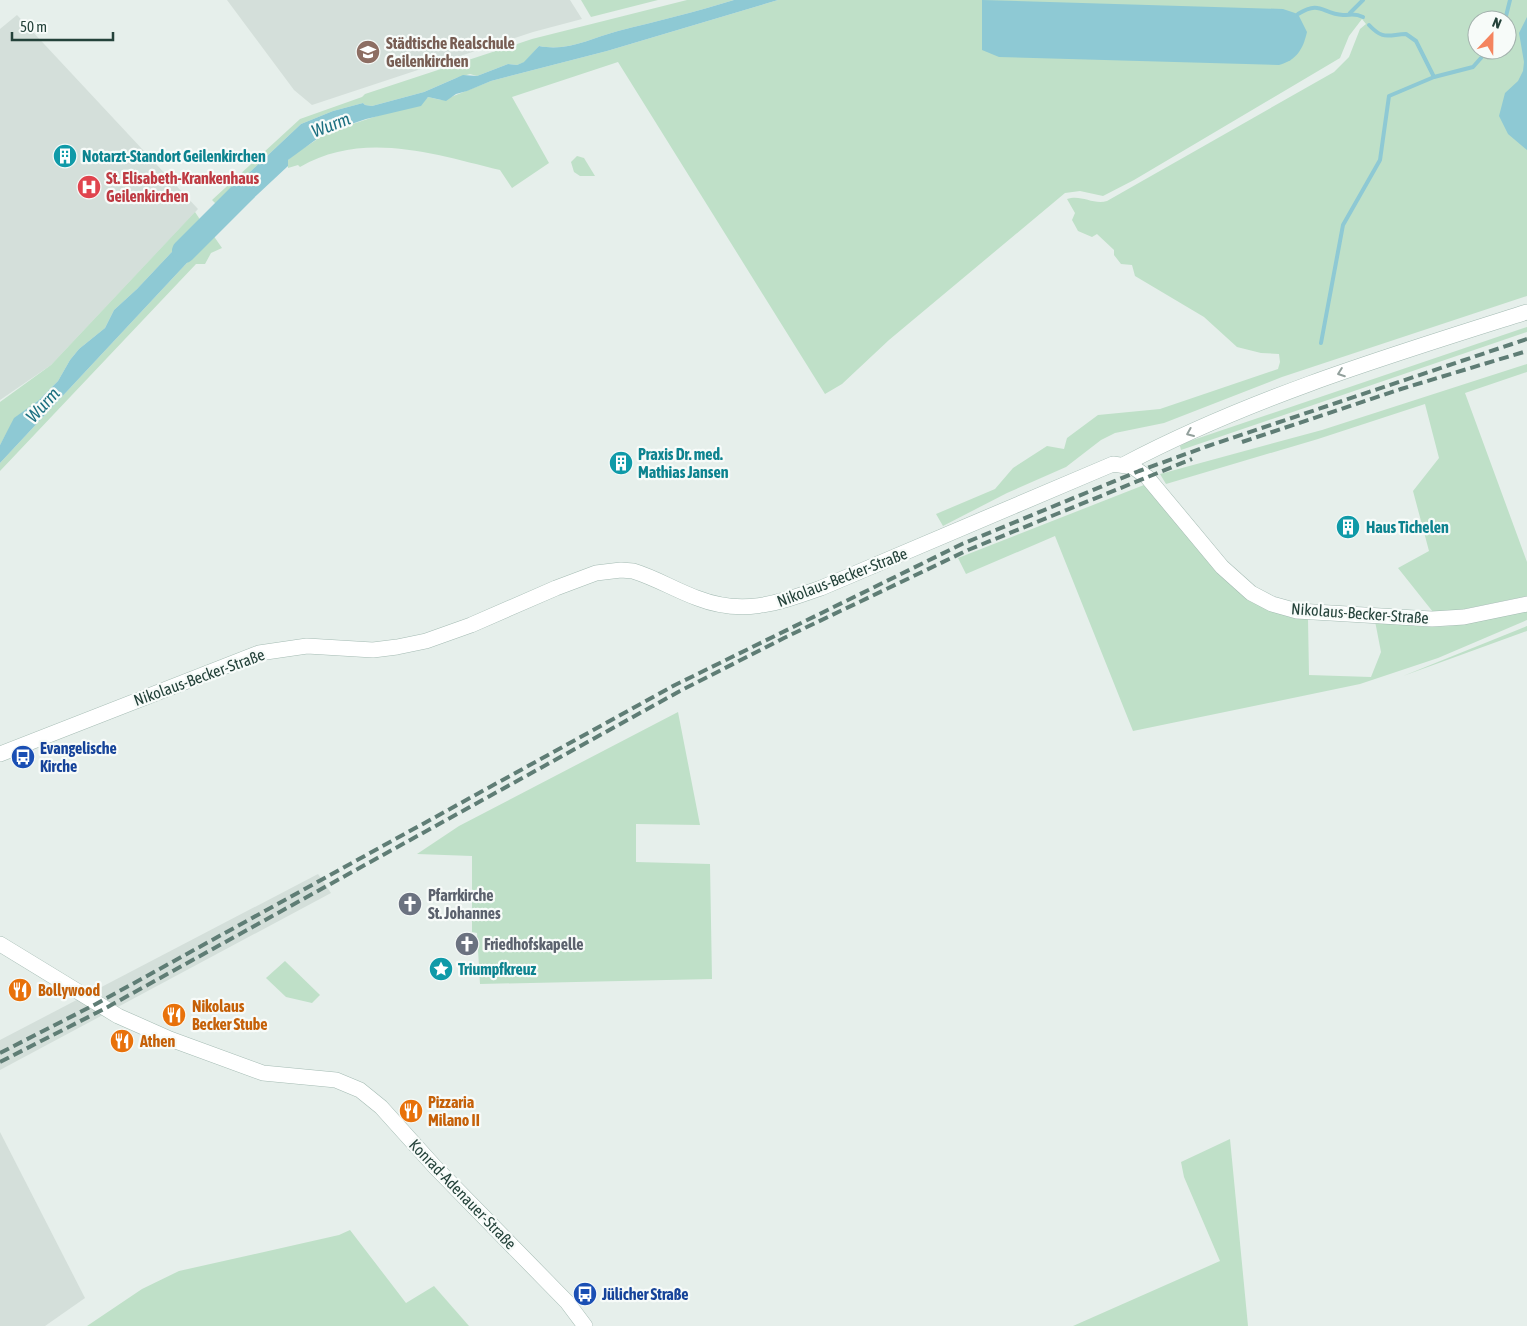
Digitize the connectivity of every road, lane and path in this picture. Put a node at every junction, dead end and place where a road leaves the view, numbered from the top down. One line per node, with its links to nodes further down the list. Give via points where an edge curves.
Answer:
1 (1527, 312): 2 (main road, one-way to 2, via 1387,356 1265,401)
2 (1125, 464): 3 (main road, Nikolaus-Becker-Straße, via 1147,477 1235,580 1272,604 1297,611 1432,620); 4 (main road, Nikolaus-Becker-Straße, via 1113,464 821,588 773,604 735,608 715,604 633,571 596,573 426,641 372,650 307,646 259,653)
3 (1527, 604)
4 (0, 754)
5 (0, 944): 6 (main road, Konrad-Adenauer-Straße, via 118,1016 170,1039 263,1073 336,1080 360,1090 381,1107 567,1302)
6 (585, 1326)

